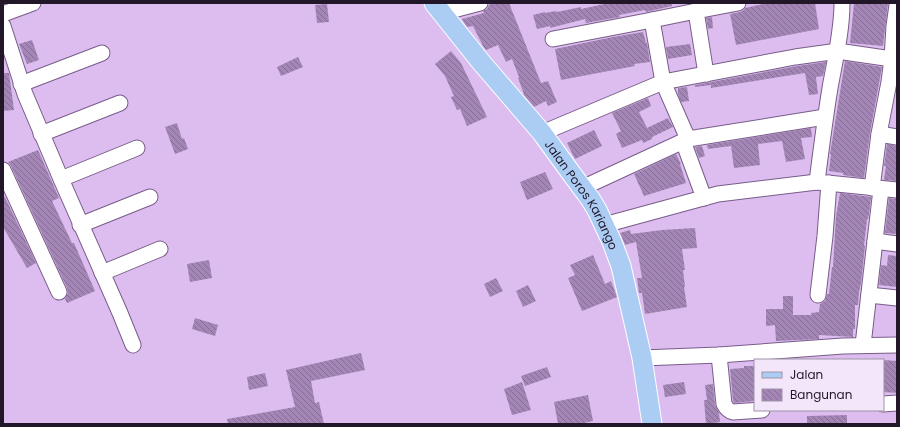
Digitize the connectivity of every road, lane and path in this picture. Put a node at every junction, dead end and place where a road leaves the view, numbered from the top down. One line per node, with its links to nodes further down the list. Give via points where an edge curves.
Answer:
1 (33, 3): 8 (street)
2 (480, 3): 6 (street)
3 (738, 3): 7 (street)
4 (842, 3): 13 (street)
5 (897, 5): 11 (street)
6 (438, 8): 22 (main road, Jalan Poros Kariango)
7 (696, 11): 9 (street); 16 (street)
8 (3, 14)
9 (652, 20): 12 (street); 17 (street)
10 (3, 26): 19 (street)
11 (896, 26): 15 (street)
12 (553, 39)
13 (837, 51): 15 (street); 16 (street); 21 (street)
14 (102, 53): 19 (street)
15 (892, 59): 18 (street)
16 (706, 74): 17 (street)
17 (663, 82): 22 (street); 26 (street)
18 (893, 82): 24 (street)
19 (22, 84): 23 (street)
20 (120, 103): 23 (street)
21 (825, 117): 26 (street); 30 (street)
22 (542, 133): 31 (main road, Jalan Poros Kariango)
23 (41, 134): 29 (street)
24 (879, 134): 25 (street); 32 (street)
25 (897, 137)
26 (685, 140): 31 (street); 35 (street)
27 (137, 148): 29 (street)
28 (3, 170): 42 (street)
29 (61, 179): 36 (street)
30 (823, 182): 32 (street); 35 (street, via 718,194); 44 (street, via 825,236)
31 (582, 188): 37 (main road, Jalan Poros Kariango)
32 (877, 188): 33 (street); 38 (street)
33 (897, 190)
34 (150, 197): 36 (street)
35 (704, 198): 37 (street)
36 (80, 225): 41 (street)
37 (604, 225): 51 (main road, Jalan Poros Kariango, via 621,266)
38 (875, 241): 39 (street); 43 (street)
39 (897, 244)
40 (160, 249): 41 (street)
41 (102, 273): 47 (street)
42 (59, 292)
43 (869, 294): 45 (street); 46 (street)
44 (818, 295)
45 (897, 298)
46 (864, 345): 48 (street); 49 (street)
47 (133, 346)
48 (897, 346)
49 (844, 353): 50 (street)
50 (719, 355): 51 (street); 54 (street, via 724,404 727,410)
51 (642, 358): 55 (main road, Jalan Poros Kariango)
52 (897, 403): 53 (street)
53 (884, 404)
54 (754, 411)
55 (652, 424)

